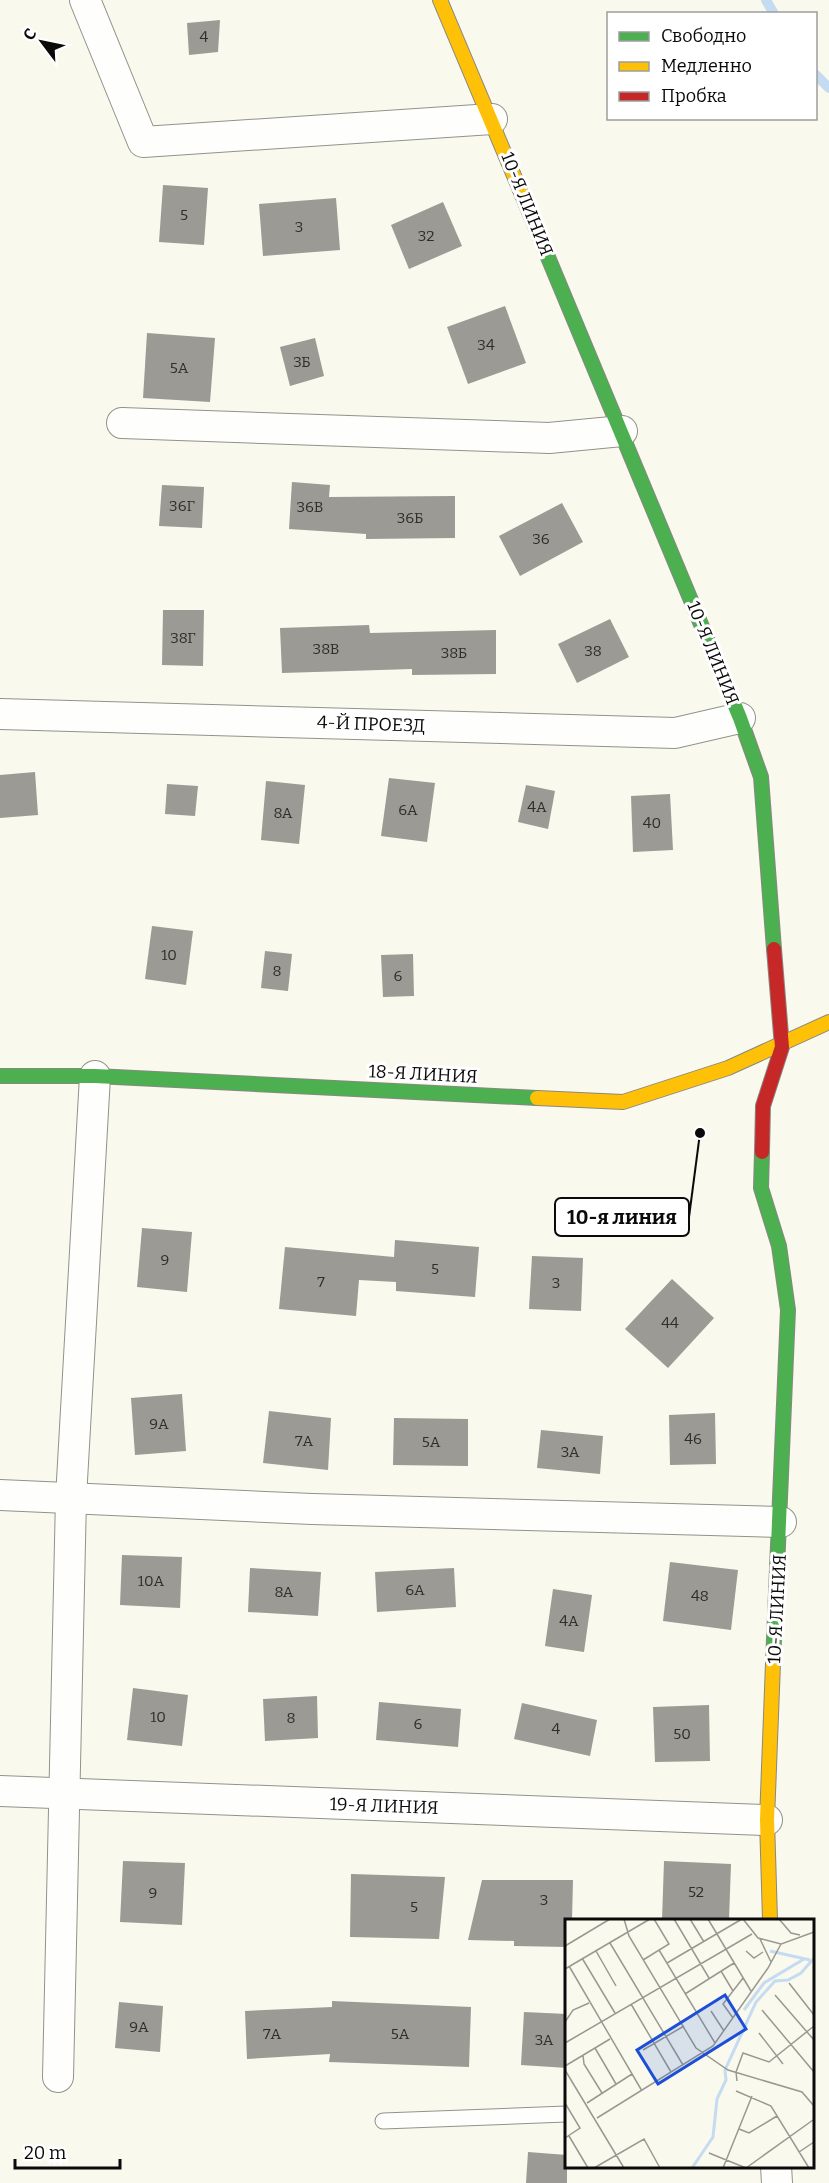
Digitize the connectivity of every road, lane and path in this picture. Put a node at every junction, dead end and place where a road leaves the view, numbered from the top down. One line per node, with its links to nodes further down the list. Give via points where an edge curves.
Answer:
1 (85, 0): 3 (street, via 142,142)
2 (440, 0): 3 (street, 10-Я ЛИНИЯ)
3 (492, 119): 5 (street, 10-Я ЛИНИЯ)
4 (123, 423): 5 (street, via 549,438)
5 (622, 431): 7 (street, 10-Я ЛИНИЯ)
6 (0, 714): 7 (street, 4-Й ПРОЕЗД, via 675,732)
7 (740, 718): 9 (street, 10-Я ЛИНИЯ, via 761,777)
8 (829, 1022): 9 (street, 18-Я ЛИНИЯ)
9 (782, 1047): 11 (street, 18-Я ЛИНИЯ, via 691,1083 623,1102); 14 (street, 10-Я ЛИНИЯ, via 763,1106 760,1188 779,1246 788,1310)
10 (0, 1076): 11 (street, 18-Я ЛИНИЯ)
11 (94, 1076): 13 (street)
12 (0, 1495): 13 (street)
13 (71, 1498): 14 (street); 16 (street)
14 (781, 1522): 17 (street, 10-Я ЛИНИЯ)
15 (0, 1791): 16 (street, 19-Я ЛИНИЯ)
16 (63, 1794): 17 (street, 19-Я ЛИНИЯ); 19 (street)
17 (767, 1820): 18 (street, 10-Я ЛИНИЯ)
18 (770, 1919)
19 (58, 2077)
20 (565, 2114): 21 (lane)
21 (383, 2121)
22 (776, 2168): 23 (street)
23 (777, 2183)

